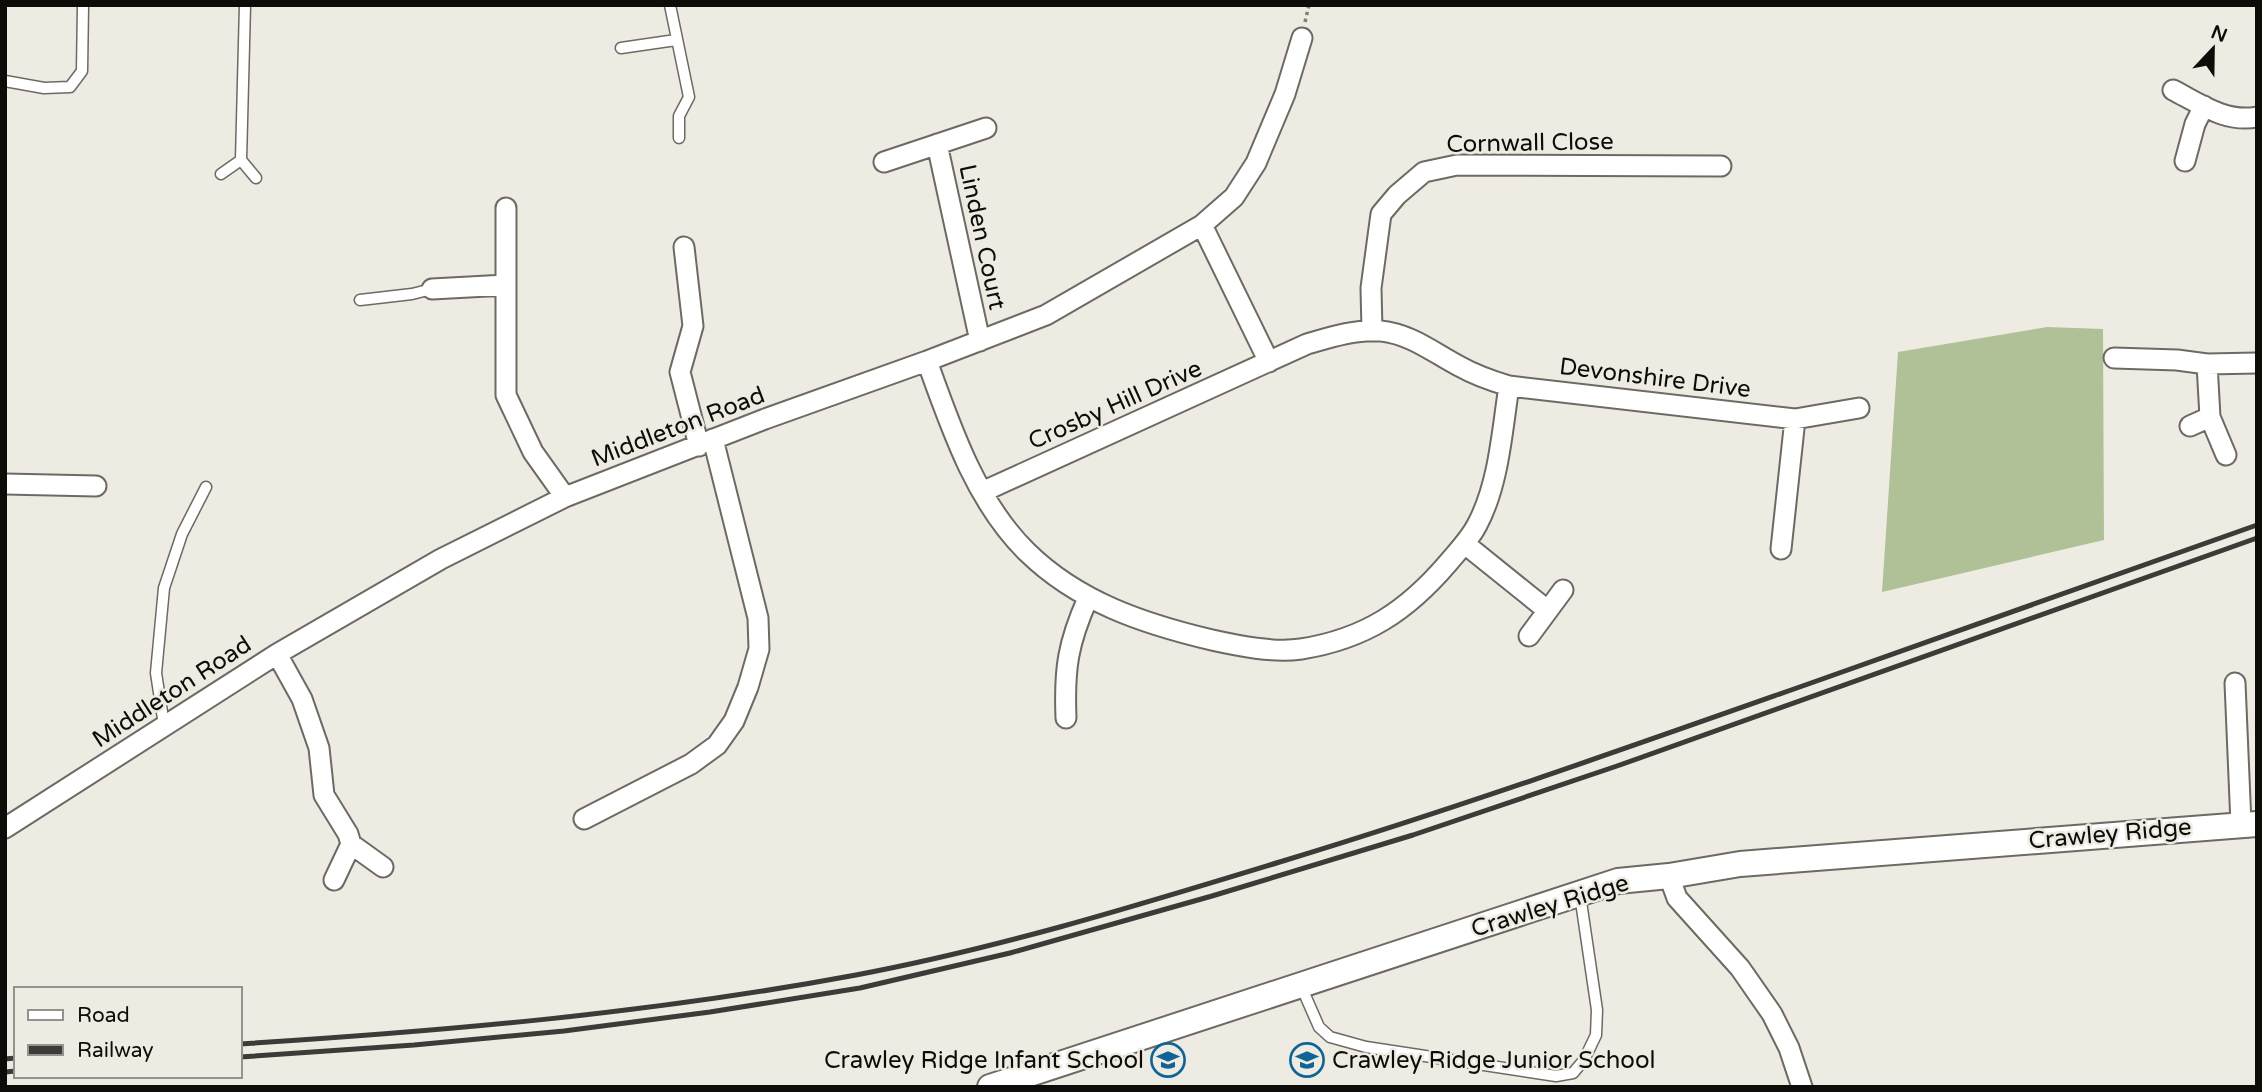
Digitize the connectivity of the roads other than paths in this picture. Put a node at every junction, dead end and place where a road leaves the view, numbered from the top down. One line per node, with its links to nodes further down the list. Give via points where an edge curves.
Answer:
1 (83, 5): 7 (lane, via 82,72 70,87 44,88)
2 (245, 5): 15 (lane)
3 (670, 5): 5 (lane)
4 (1302, 38): 23 (street, Middleton Road, via 1256,163 1234,197)
5 (676, 40): 6 (lane); 12 (lane, via 689,97 679,116)
6 (621, 48)
7 (5, 80)
8 (2173, 90): 9 (street)
9 (2204, 106): 10 (street, via 2242,120); 16 (street, via 2194,124)
10 (2257, 117)
11 (986, 128): 13 (street, Linden Court)
12 (679, 138)
13 (937, 144): 17 (street, Linden Court); 29 (street, Linden Court)
14 (1687, 145): 18 (street)
15 (242, 160): 20 (lane); 21 (lane)
16 (2185, 161)
17 (884, 162)
18 (1690, 165): 19 (street, Cornwall Close); 28 (street, Cornwall Close, via 1457,165 1424,172 1381,214 1371,288)
19 (1721, 166)
20 (221, 174)
21 (256, 178)
22 (506, 208): 25 (street)
23 (1202, 225): 29 (street, Middleton Road, via 1046,315); 32 (street)
24 (684, 247): 40 (street, via 693,327 680,372)
25 (506, 285): 26 (street); 46 (street, via 506,395 533,452)
26 (432, 289): 27 (lane)
27 (360, 300)
28 (1372, 331): 32 (street, Crosby Hill Drive, via 1307,344); 35 (street, Crosby Hill Drive, via 1403,336 1481,377)
29 (980, 341): 31 (street, Middleton Road)
30 (2114, 358): 34 (street)
31 (927, 361): 40 (street, Middleton Road); 45 (street)
32 (1269, 362): 45 (street, Crosby Hill Drive)
33 (2257, 362): 34 (street)
34 (2207, 364): 37 (street)
35 (1510, 386): 38 (street, Devonshire Drive); 47 (street, via 1486,506)
36 (1859, 408): 38 (street, Devonshire Drive)
37 (2210, 417): 39 (street); 41 (street)
38 (1796, 419): 48 (street)
39 (2190, 426)
40 (706, 442): 46 (street, Middleton Road); 57 (street, via 758,618 759,649 748,687 718,745 691,764)
41 (2226, 455)
42 (5, 484): 43 (street)
43 (96, 486)
44 (206, 487): 56 (lane, via 182,534 164,588 156,673)
45 (982, 492): 50 (street, via 1028,553)
46 (565, 497): 53 (street, Middleton Road, via 441,559)
47 (1465, 544): 50 (street, via 1426,589 1389,619 1341,640 1298,649 1244,647 1171,630); 51 (street)
48 (1781, 549)
49 (1563, 590): 51 (street)
50 (1088, 598): 55 (street, via 1066,663)
51 (1546, 610): 52 (street)
52 (1529, 636)
53 (277, 654): 56 (street, Middleton Road); 60 (street, via 302,699 319,748 324,795)
54 (2235, 683): 58 (street)
55 (1066, 718)
56 (164, 725): 59 (street, Middleton Road)
57 (584, 819)
58 (2249, 824): 62 (street, Crawley Ridge, via 1740,863)
59 (5, 828)
60 (351, 844): 61 (street); 63 (street)
61 (383, 867)
62 (1669, 876): 64 (street, Crawley Ridge, via 1618,881); 67 (street, via 1677,898 1740,968 1772,1014)
63 (334, 880)
64 (1580, 894): 65 (street, Crawley Ridge); 65 (lane, via 1597,1010 1596,1034 1573,1073 1542,1074 1366,1047 1330,1037 1319,1027)
65 (1301, 985): 66 (street, Crawley Ridge)
66 (990, 1087)
67 (1802, 1087)

